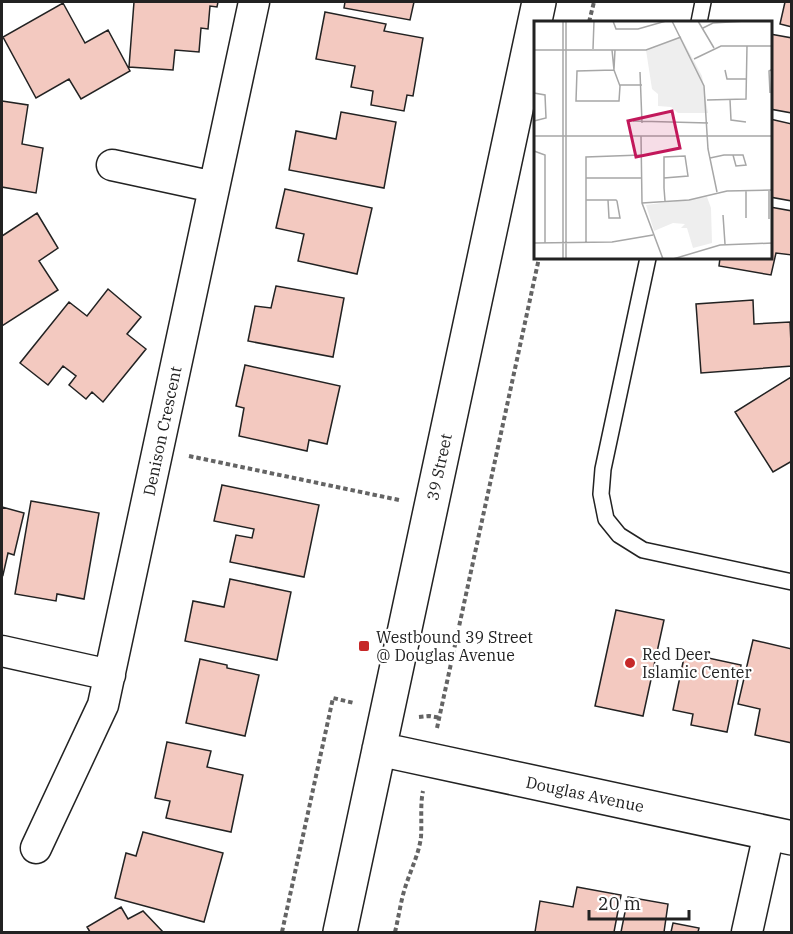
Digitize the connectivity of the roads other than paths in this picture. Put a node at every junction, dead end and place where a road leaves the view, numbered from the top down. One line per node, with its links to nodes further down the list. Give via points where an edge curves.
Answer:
1 (254, 2): 8 (street, Denison Crescent)
2 (539, 2): 4 (street, 39 Street)
3 (703, 2): 5 (lane)
4 (535, 21)
5 (699, 21)
6 (534, 25): 13 (street, 39 Street)
7 (112, 165): 8 (street)
8 (214, 187): 12 (street, Denison Crescent)
9 (648, 260): 10 (lane, via 603,469 601,494 606,519 619,534 643,550)
10 (792, 582)
11 (2, 651): 12 (street)
12 (110, 675): 15 (street, Denison Crescent, via 103,705)
13 (379, 749): 14 (street, Douglas Avenue); 16 (street, 39 Street)
14 (780, 836): 17 (street)
15 (36, 848)
16 (340, 933)
17 (747, 933)

